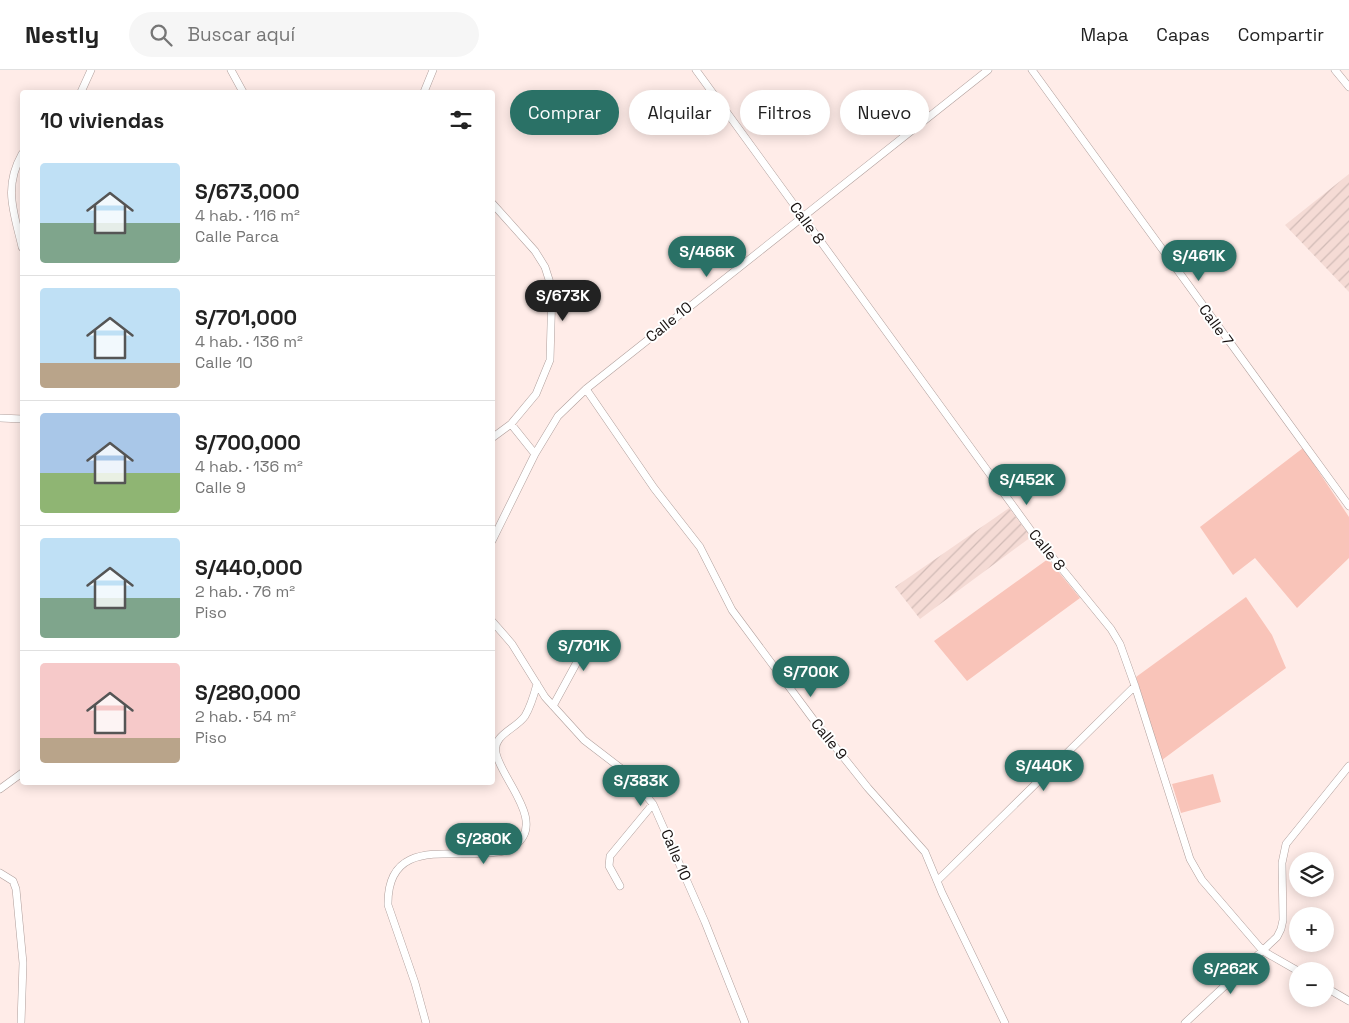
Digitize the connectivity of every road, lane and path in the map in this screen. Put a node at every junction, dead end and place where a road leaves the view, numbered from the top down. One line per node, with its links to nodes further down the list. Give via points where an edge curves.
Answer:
1 (91, 70): 9 (street)
2 (231, 70): 10 (street)
3 (433, 70): 11 (street)
4 (696, 70): 14 (street, Calle 8)
5 (988, 70): 14 (street, Calle 10)
6 (1032, 70): 22 (street, Calle 7)
7 (1335, 70): 8 (street)
8 (1349, 87)
9 (82, 90)
10 (242, 90)
11 (425, 90)
12 (20, 158): 15 (street, via 11,192)
13 (495, 206): 19 (street, via 535,251 545,267 552,289 550,360 536,394)
14 (802, 216): 16 (street, Calle 10); 27 (street, Calle 8, via 1032,532 1111,629)
15 (20, 237)
16 (586, 389): 21 (street, Calle 10, via 558,416); 34 (street, Calle 9, via 654,488 700,547 732,610 868,788 919,844)
17 (0, 418): 18 (street)
18 (20, 419)
19 (511, 424): 20 (street); 21 (street)
20 (495, 436)
21 (535, 454): 23 (street, Calle 10)
22 (1349, 506)
23 (495, 535)
24 (495, 624): 26 (street, Calle 10, via 512,644)
25 (589, 640): 28 (street)
26 (537, 684): 28 (street, Calle 10); 41 (street, via 526,714 501,736 496,748 500,765 523,805 526,823 519,841 503,852 428,854 411,858 402,863 392,877 388,905)
27 (1135, 686): 34 (street); 36 (street, Calle 8, via 1195,870)
28 (553, 706): 32 (street, Calle 10, via 584,740 627,773)
29 (1349, 766): 36 (street, via 1286,844 1282,863 1283,920 1277,937)
30 (20, 772): 31 (street)
31 (0, 789)
32 (653, 804): 35 (street, via 610,856 609,866); 42 (street, Calle 10)
33 (0, 873): 40 (street, via 13,881 16,889 23,963)
34 (937, 882): 43 (street, Calle 9)
35 (620, 886)
36 (1263, 950): 37 (street, Calle 8); 44 (street)
37 (1289, 966)
38 (1334, 993): 39 (street)
39 (1349, 1002)
40 (21, 1023)
41 (426, 1023)
42 (746, 1023)
43 (1005, 1023)
44 (1185, 1023)

